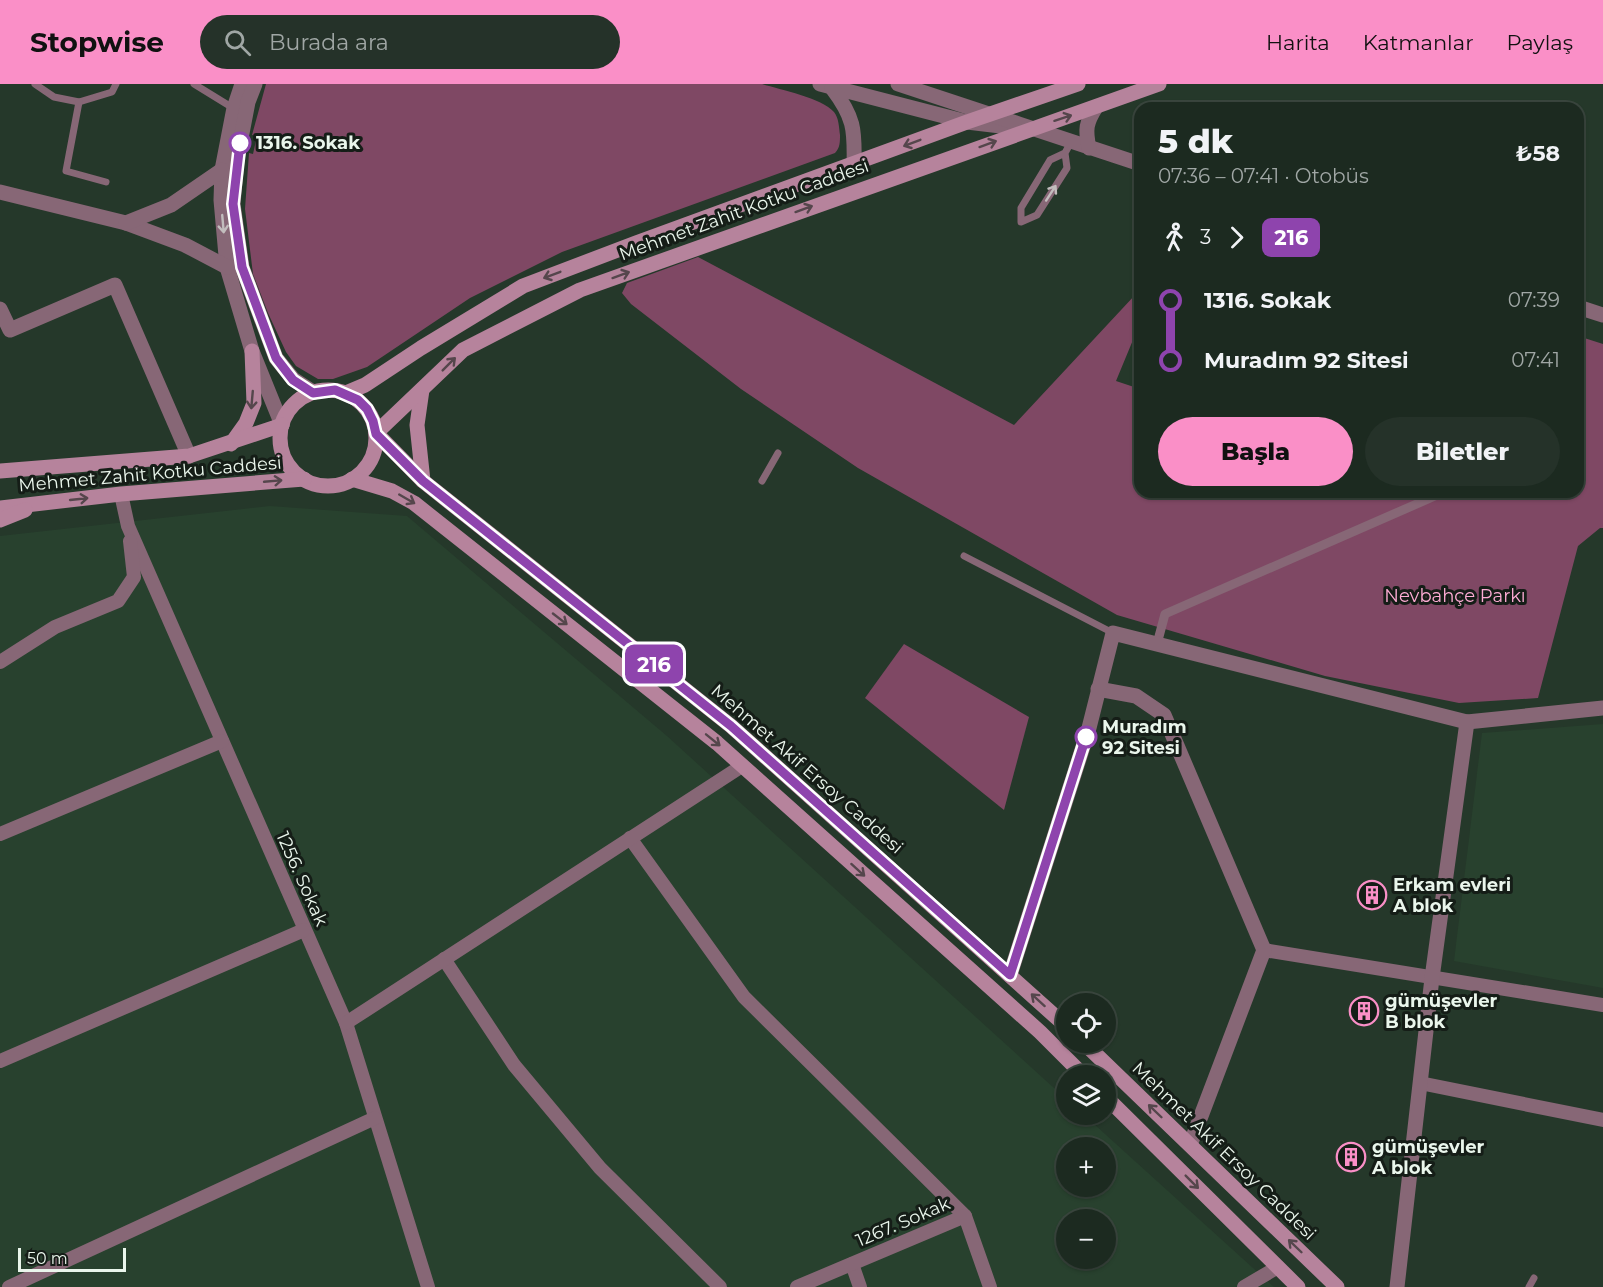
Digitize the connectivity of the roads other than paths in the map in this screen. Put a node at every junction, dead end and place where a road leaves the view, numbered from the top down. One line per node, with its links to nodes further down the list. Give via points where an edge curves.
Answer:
1 (35, 84): 10 (lane, via 54,97)
2 (116, 84): 10 (lane, via 112,93)
3 (194, 84): 12 (lane)
4 (242, 84): 12 (street)
5 (255, 84): 30 (street, via 237,159 233,204 242,267 276,358 293,380)
6 (898, 84): 13 (street)
7 (1078, 84): 13 (main road, Mehmet Zahit Kotku Caddesi)
8 (1158, 84): 11 (main road, Mehmet Zahit Kotku Caddesi)
9 (826, 86): 14 (street); 19 (street, via 846,107 853,124)
10 (79, 102): 21 (lane, via 66,171)
11 (1096, 107): 15 (main road, Mehmet Zahit Kotku Caddesi, one-way to 11); 17 (street, via 1087,121)
12 (234, 108): 20 (street)
13 (992, 114): 14 (main road, Mehmet Zahit Kotku Caddesi); 15 (street)
14 (967, 122): 15 (street); 19 (main road, Mehmet Zahit Kotku Caddesi, one-way to 19)
15 (1030, 129): 16 (street); 29 (main road, Mehmet Zahit Kotku Caddesi, one-way to 15, via 463,350 580,290)
16 (1068, 148): 16 (lane, one-way to 16, via 1050,160 1021,208 1021,222 1037,215 1067,168); 17 (street)
17 (1089, 148): 18 (street)
18 (1134, 163)
19 (854, 165): 31 (main road, Mehmet Zahit Kotku Caddesi, one-way to 31, via 523,286)
20 (222, 170): 23 (street, via 171,205); 24 (street, one-way to 24)
21 (106, 182)
22 (0, 192): 23 (street)
23 (126, 223): 24 (street, via 185,244)
24 (227, 267): 28 (street)
25 (0, 309): 36 (street, via 10,330 115,285)
26 (1584, 309): 27 (street)
27 (1603, 315)
28 (252, 351): 32 (street); 34 (main road, one-way to 34, via 254,403)
29 (422, 390): 33 (main road, Mehmet Zahit Kotku Caddesi); 40 (main road, via 417,425)
30 (313, 393): 31 (main road); 32 (main road, via 293,405)
31 (346, 393): 33 (main road, via 367,409)
32 (282, 425): 34 (main road, Mehmet Zahit Kotku Caddesi); 38 (main road, via 284,456)
33 (376, 434): 39 (main road, via 371,460); 40 (main road, Mehmet Akif Ersoy Caddesi)
34 (231, 444): 36 (main road, Mehmet Zahit Kotku Caddesi)
35 (778, 453): 41 (lane)
36 (189, 456): 37 (main road, Mehmet Zahit Kotku Caddesi)
37 (0, 471)
38 (304, 479): 39 (main road, via 328,486); 42 (main road, Mehmet Zahit Kotku Caddesi, one-way to 38)
39 (352, 480): 56 (main road, one-way to 56, via 392,490 414,503)
40 (423, 481): 62 (main road, Mehmet Akif Ersoy Caddesi, via 731,726)
41 (762, 481)
42 (121, 494): 44 (main road, Mehmet Zahit Kotku Caddesi, one-way to 42); 47 (street, 1256. Sokak)
43 (1430, 498): 50 (street, via 1165,614)
44 (48, 502): 45 (main road, Mehmet Zahit Kotku Caddesi); 46 (main road)
45 (0, 508)
46 (0, 520)
47 (128, 526): 51 (street, via 134,577 118,601 55,627); 55 (street, 1256. Sokak)
48 (964, 556): 49 (lane)
49 (1113, 633): 50 (street); 52 (street)
50 (1156, 644): 54 (street)
51 (0, 662)
52 (1098, 689): 60 (street, via 1136,696 1164,715); 62 (street)
53 (1603, 708): 54 (street)
54 (1467, 722): 63 (street)
55 (222, 741): 57 (street); 59 (street, 1256. Sokak)
56 (741, 765): 58 (street); 64 (main road, one-way to 64)
57 (0, 834)
58 (630, 838): 61 (street); 77 (street, via 744,997)
59 (304, 930): 67 (street, 1256. Sokak); 69 (street)
60 (1264, 950): 63 (street); 75 (street)
61 (444, 959): 67 (street); 83 (street, via 514,1065 592,1159)
62 (1010, 975): 64 (main road); 66 (main road, Mehmet Akif Ersoy Caddesi, one-way to 62)
63 (1432, 978): 65 (street); 71 (street)
64 (997, 994): 70 (main road)
65 (1603, 1005)
66 (1056, 1017)
67 (346, 1023): 73 (street, 1256. Sokak)
68 (1094, 1053): 75 (main road, Mehmet Akif Ersoy Caddesi, one-way to 68)
69 (0, 1061)
70 (1072, 1065)
71 (1420, 1083): 74 (street); 90 (street)
72 (1116, 1107): 76 (main road)
73 (375, 1118): 81 (street); 82 (street, 1256. Sokak)
74 (1603, 1120)
75 (1190, 1145): 76 (main road); 89 (main road, Mehmet Akif Ersoy Caddesi, one-way to 75)
76 (1175, 1165): 79 (main road, one-way to 79)
77 (964, 1216): 78 (street, 1267. Sokak); 86 (street, 1267. Sokak)
78 (852, 1264): 84 (street, 1267. Sokak); 85 (street)
79 (1278, 1267): 87 (street); 88 (main road)
80 (1534, 1278): 91 (lane)
81 (9, 1287)
82 (428, 1287)
83 (720, 1287)
84 (797, 1287)
85 (860, 1287)
86 (990, 1287)
87 (1244, 1287)
88 (1298, 1287)
89 (1337, 1287)
90 (1397, 1287)
91 (1529, 1287)

